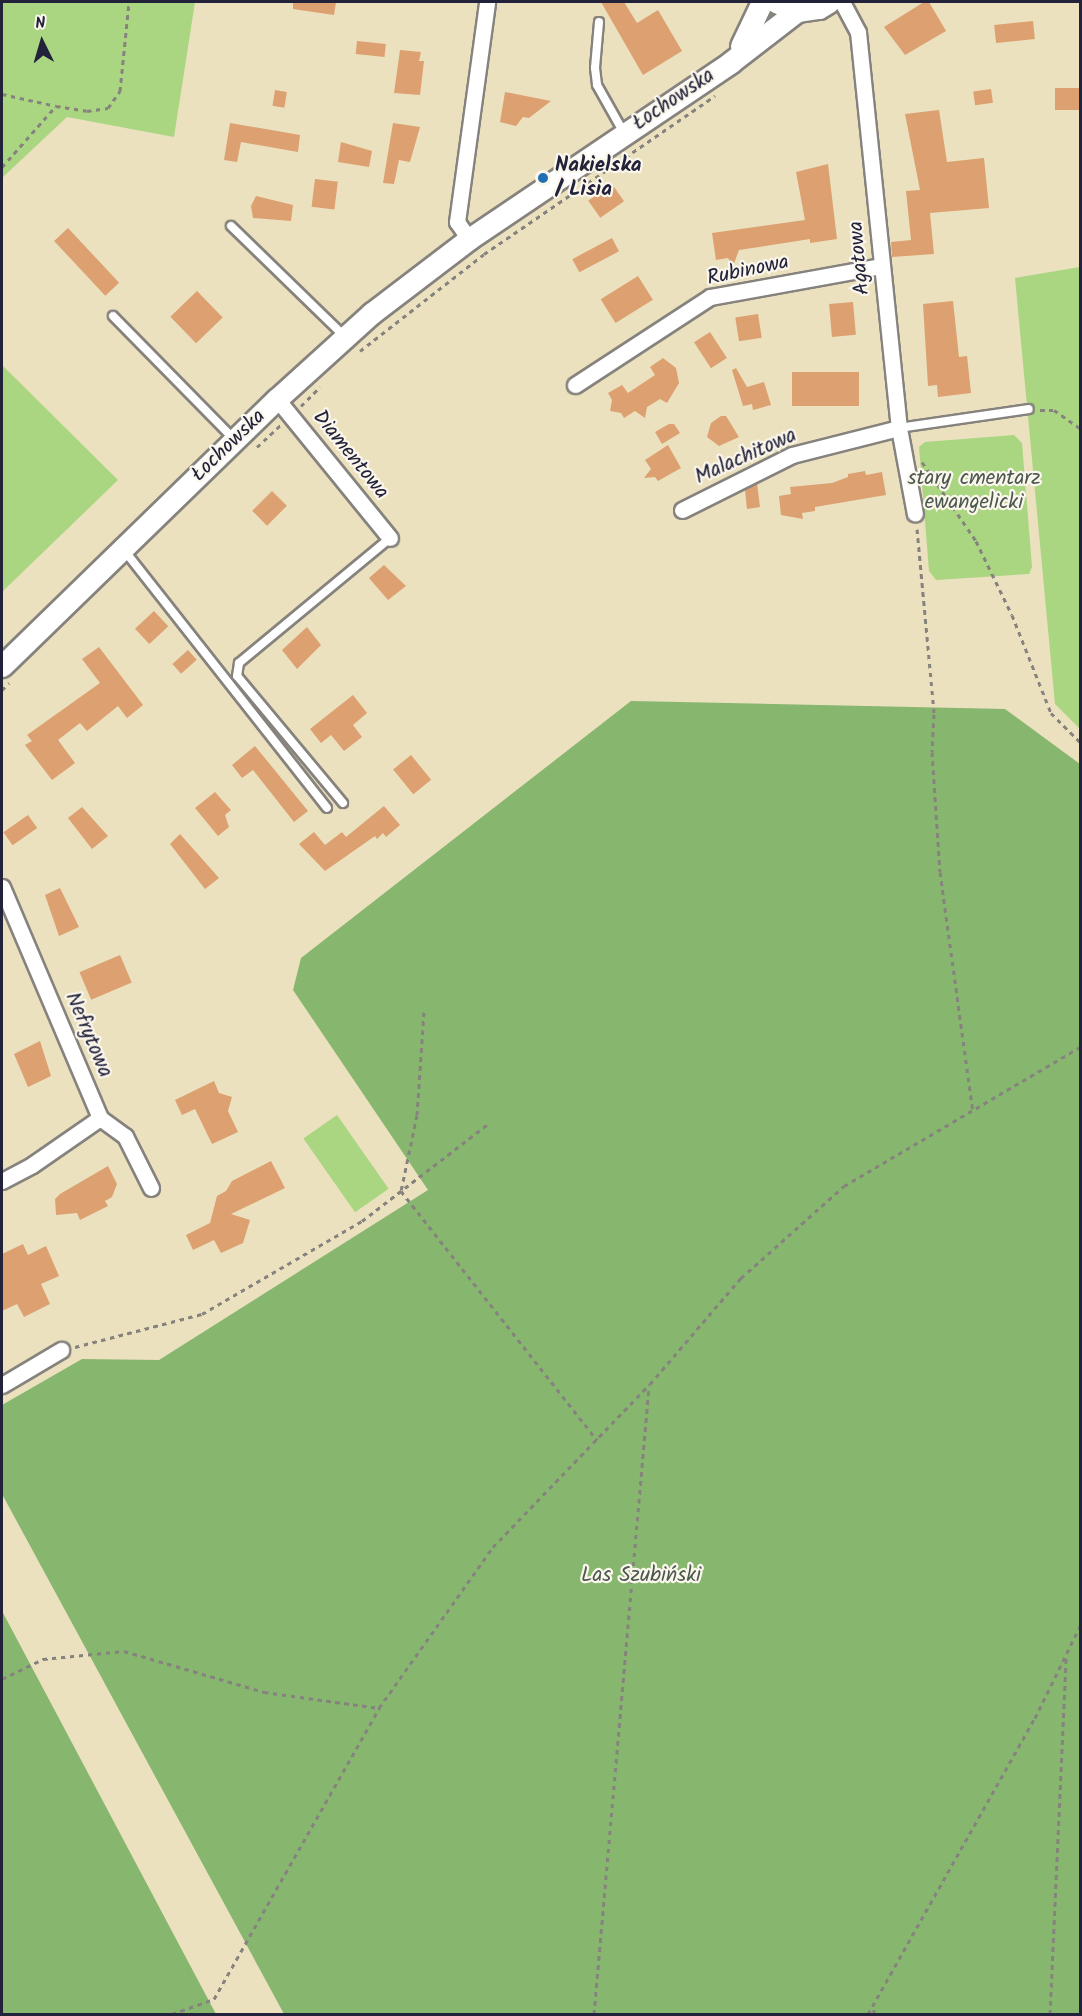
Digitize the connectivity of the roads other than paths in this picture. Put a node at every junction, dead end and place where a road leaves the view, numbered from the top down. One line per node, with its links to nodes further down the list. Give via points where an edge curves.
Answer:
1 (487, 2): 11 (street, via 457,222)
2 (762, 2): 8 (main road, Łochowska, via 758,18)
3 (776, 2): 6 (main road)
4 (829, 2): 6 (main road, via 819,8)
5 (842, 2): 12 (street, Agatowa, via 858,32)
6 (797, 11): 8 (main road, Łochowska)
7 (599, 22): 9 (lane, via 597,85)
8 (730, 62): 9 (main road, Łochowska)
9 (625, 134): 11 (main road, Łochowska)
10 (231, 226): 14 (lane)
11 (469, 239): 14 (main road, Łochowska)
12 (881, 266): 15 (street, Rubinowa, via 710,297); 18 (street, Agatowa)
13 (113, 316): 19 (lane)
14 (351, 345): 16 (main road, Łochowska)
15 (575, 385)
16 (277, 399): 19 (main road, Łochowska); 22 (street, Diamentowa)
17 (1029, 409): 18 (lane)
18 (898, 428): 20 (street, Malachitowa, via 792,455); 21 (street, Agatowa)
19 (244, 445): 23 (main road, Łochowska)
20 (682, 510)
21 (915, 514)
22 (390, 538): 25 (lane, via 239,663 237,676)
23 (123, 549): 24 (main road, Łochowska); 26 (lane)
24 (10, 670)
25 (343, 803)
26 (327, 808)
27 (2, 887): 28 (street, Nefrytowa)
28 (100, 1118): 29 (street, via 32,1166); 30 (street, via 125,1136)
29 (2, 1181)
30 (151, 1188)
31 (61, 1350): 32 (street)
32 (2, 1385)

